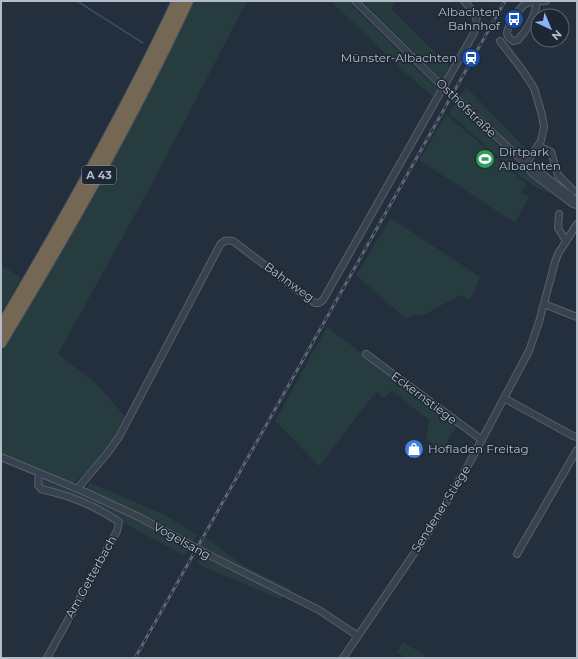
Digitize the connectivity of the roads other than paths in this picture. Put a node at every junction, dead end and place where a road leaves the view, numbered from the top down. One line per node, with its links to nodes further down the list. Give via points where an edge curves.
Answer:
1 (177, 1): 20 (highway, A 43, via 81,188)
2 (188, 1): 21 (highway, A 43, via 89,192)
3 (356, 1): 11 (street, Osthofstraße, bridge)
4 (464, 1): 29 (street, Bahnweg, via 476,15 477,26 462,58 323,300 315,303 233,241 223,242 119,437)
5 (546, 1): 6 (street)
6 (537, 2): 8 (street, via 534,14); 8 (street, via 523,5 507,31 508,36)
7 (500, 41): 9 (street)
8 (516, 41): 9 (street)
9 (509, 53): 10 (street, via 534,88 544,127)
10 (538, 146): 11 (street); 12 (street, via 551,152 558,174)
11 (526, 164): 13 (street, Osthofstraße); 14 (street, Osthofstraße, via 532,173)
12 (574, 191)
13 (577, 201)
14 (577, 205)
15 (559, 214): 17 (street, via 558,228)
16 (577, 224): 17 (street, Sendener Stiege)
17 (566, 241): 18 (street, Sendener Stiege, via 555,262)
18 (544, 304): 19 (street); 23 (street, Sendener Stiege, via 529,351)
19 (577, 317)
20 (1, 326)
21 (1, 343)
22 (366, 354): 25 (street, Eckernstiege)
23 (504, 398): 24 (street); 25 (street, Sendener Stiege)
24 (577, 436)
25 (482, 440): 31 (street, Sendener Stiege, via 428,533)
26 (577, 450): 30 (street)
27 (1, 457): 28 (street, Vogelsang)
28 (38, 473): 29 (street, Vogelsang); 32 (street, Am Getterbach, via 38,485 41,489 75,498 119,522 117,531)
29 (77, 489): 31 (street, Vogelsang, bridge, via 139,517 319,610)
30 (517, 554)
31 (358, 636): 33 (street, Sendener Stiege)
32 (47, 658)
33 (343, 658)

